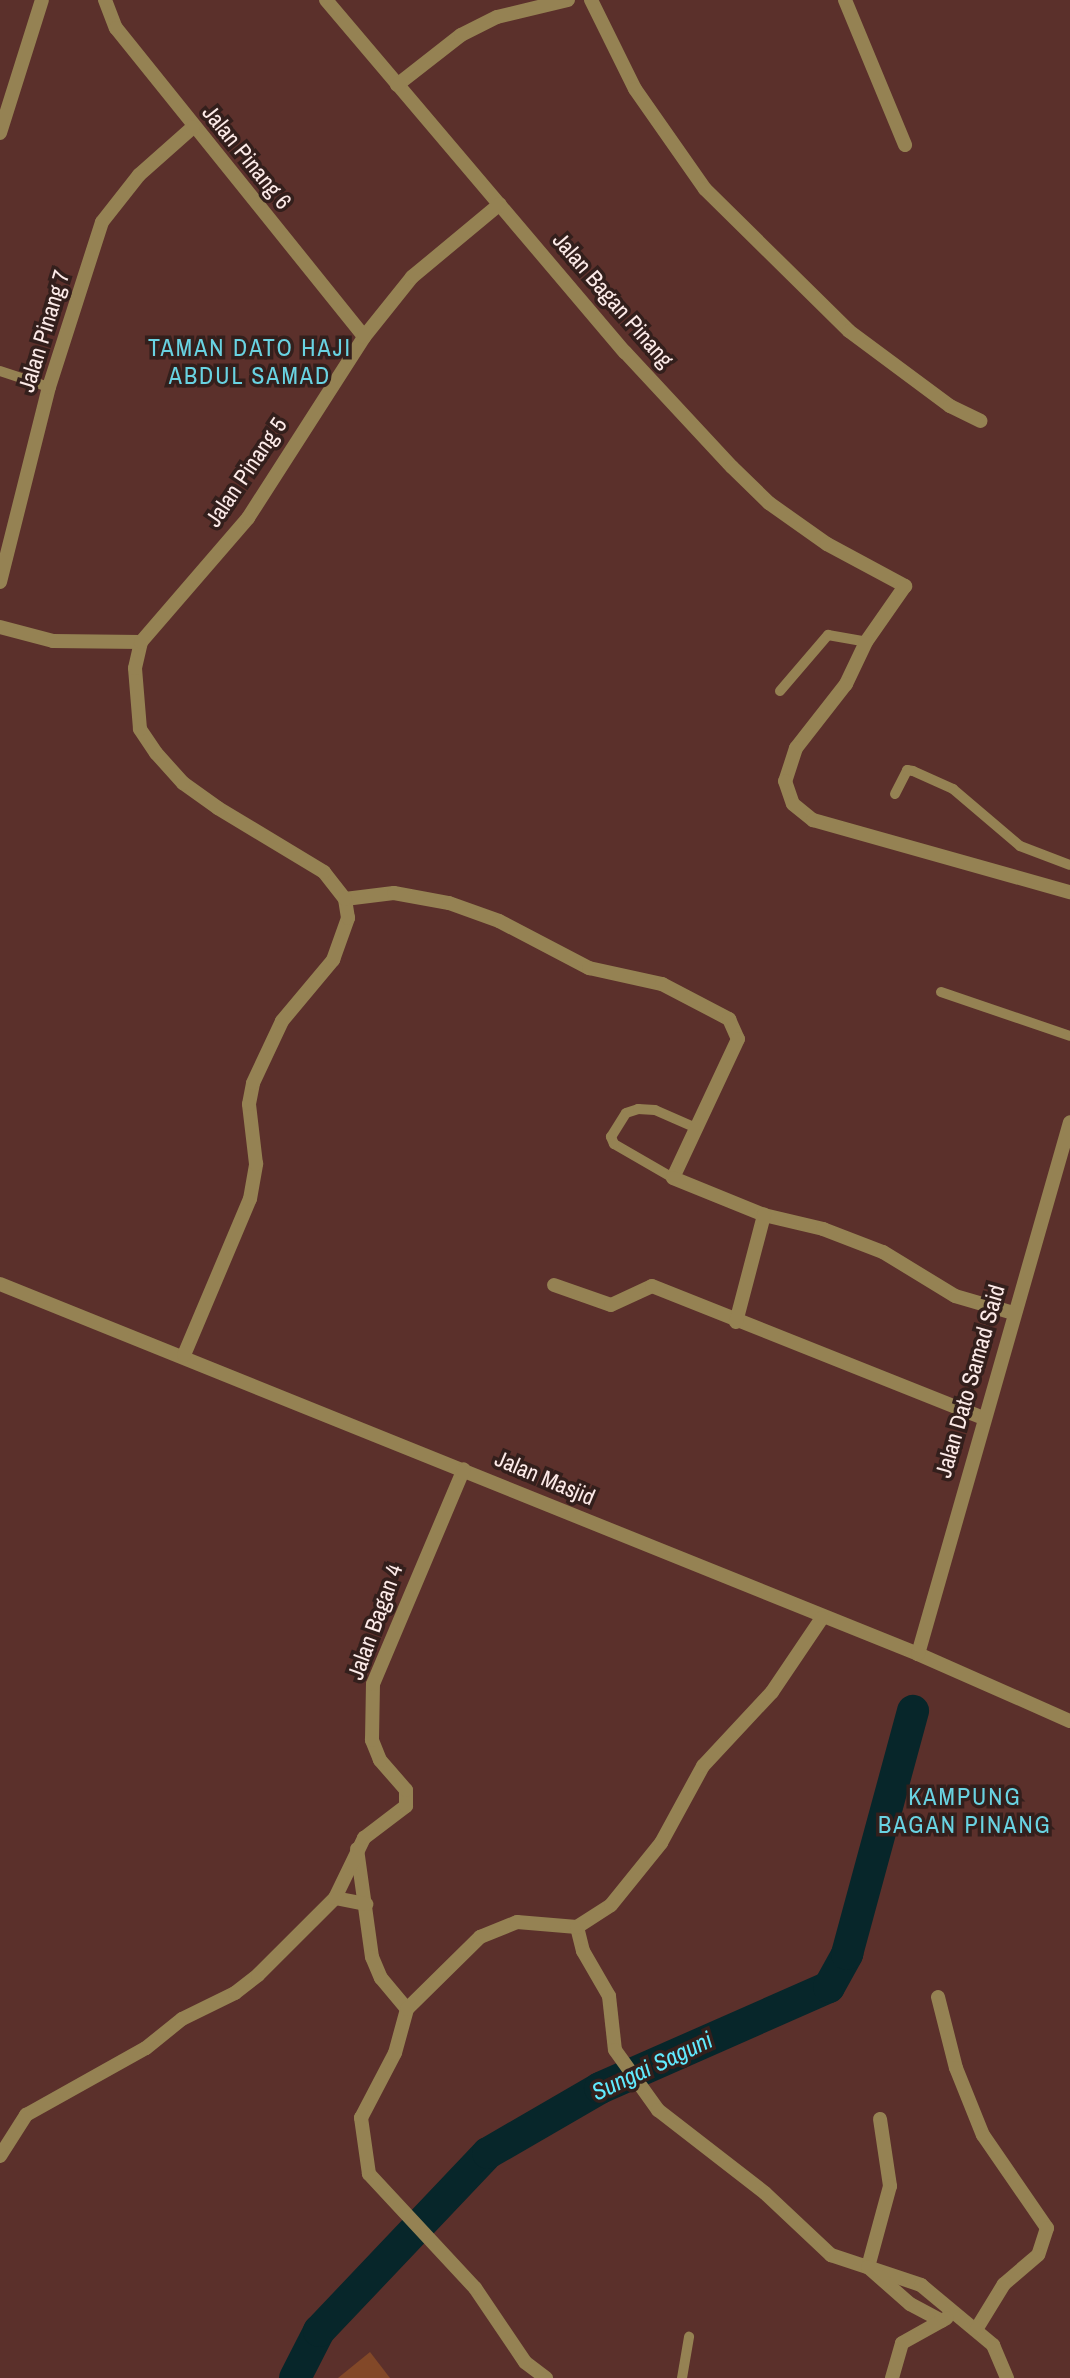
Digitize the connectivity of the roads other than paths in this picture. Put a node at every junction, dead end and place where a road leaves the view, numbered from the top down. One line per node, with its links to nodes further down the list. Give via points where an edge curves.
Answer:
1 (42, 0): 9 (street)
2 (105, 0): 8 (street, Jalan Pinang 6, via 116,28)
3 (326, 0): 7 (street, Jalan Bagan Pinang)
4 (568, 0): 7 (street, via 497,17 461,36)
5 (591, 0): 15 (street, via 635,89 730,216 849,331 950,406)
6 (845, 0): 10 (street)
7 (397, 85): 11 (street, Jalan Bagan Pinang)
8 (193, 127): 12 (street, Jalan Pinang 6); 14 (street, Jalan Pinang 7, via 139,175 102,222)
9 (1, 129)
10 (905, 145)
11 (500, 204): 12 (street, Jalan Pinang 5, via 412,277); 19 (street, Jalan Bagan Pinang, via 625,352 769,503 827,544 905,586)
12 (364, 337): 18 (street, Jalan Pinang 5, via 247,518)
13 (0, 371): 14 (lane)
14 (49, 387): 16 (street, Jalan Pinang 7)
15 (981, 421)
16 (0, 582)
17 (0, 626): 18 (street, via 54,641)
18 (141, 642): 24 (street, via 135,668 140,729 156,753 218,808 324,873)
19 (866, 642): 20 (lane, via 828,635); 23 (street, via 846,684 786,769 793,804 813,820)
20 (780, 691)
21 (895, 794): 22 (lane, via 907,770 913,771 953,789 1020,846)
22 (1070, 865)
23 (1070, 892)
24 (345, 898): 28 (street, via 394,892 449,903 499,921 589,968 662,984 729,1019 738,1039); 36 (street, via 343,941 282,1021 253,1083 249,1104 256,1164 250,1199)
25 (941, 992): 26 (lane)
26 (1070, 1036)
27 (1070, 1122): 29 (street, Jalan Dato Samad Said)
28 (694, 1127): 30 (street); 30 (lane, via 655,1110 638,1110 626,1113 611,1137 614,1144)
29 (1067, 1143): 34 (street, Jalan Dato Samad Said)
30 (673, 1178): 31 (street)
31 (764, 1215): 34 (street, via 883,1252 955,1296); 35 (street)
32 (0, 1284): 36 (street, Jalan Masjid)
33 (554, 1285): 35 (street, via 611,1305 652,1286)
34 (1013, 1313): 37 (street, Jalan Dato Samad Said)
35 (736, 1322): 37 (street, via 910,1385)
36 (184, 1355): 38 (street, Jalan Masjid)
37 (983, 1418): 40 (street, Jalan Dato Samad Said)
38 (464, 1469): 39 (street, Jalan Masjid); 42 (street, Jalan Bagan 4, via 373,1684 372,1740 380,1760 406,1790 406,1807)
39 (822, 1618): 40 (street, Jalan Masjid); 45 (street, via 772,1692 703,1766 661,1843 625,1890 597,1918)
40 (918, 1654): 41 (street, Jalan Masjid)
41 (1070, 1721)
42 (357, 1848): 43 (street); 44 (street)
43 (335, 1898): 44 (street); 49 (street, via 234,1993 182,2019 146,2048 26,2115)
44 (366, 1904): 47 (street, via 372,1957 381,1978)
45 (577, 1927): 47 (street, via 517,1922 497,1927); 50 (street, via 583,1951 609,1996 611,2035 622,2063 658,2110 765,2193 817,2245)
46 (939, 1997): 52 (street, via 956,2068 983,2136 1047,2228 1038,2255 1004,2284)
47 (407, 2009): 54 (street, via 395,2053 361,2118 369,2174 404,2218 475,2288 525,2362)
48 (880, 2119): 50 (street, via 890,2186)
49 (0, 2156)
50 (868, 2267): 51 (street, via 911,2304); 51 (street, via 921,2285)
51 (948, 2318): 52 (street); 56 (street, via 902,2343)
52 (976, 2328): 57 (street, via 993,2345)
53 (689, 2337): 55 (lane)
54 (546, 2378)
55 (682, 2378)
56 (891, 2378)
57 (1007, 2378)

